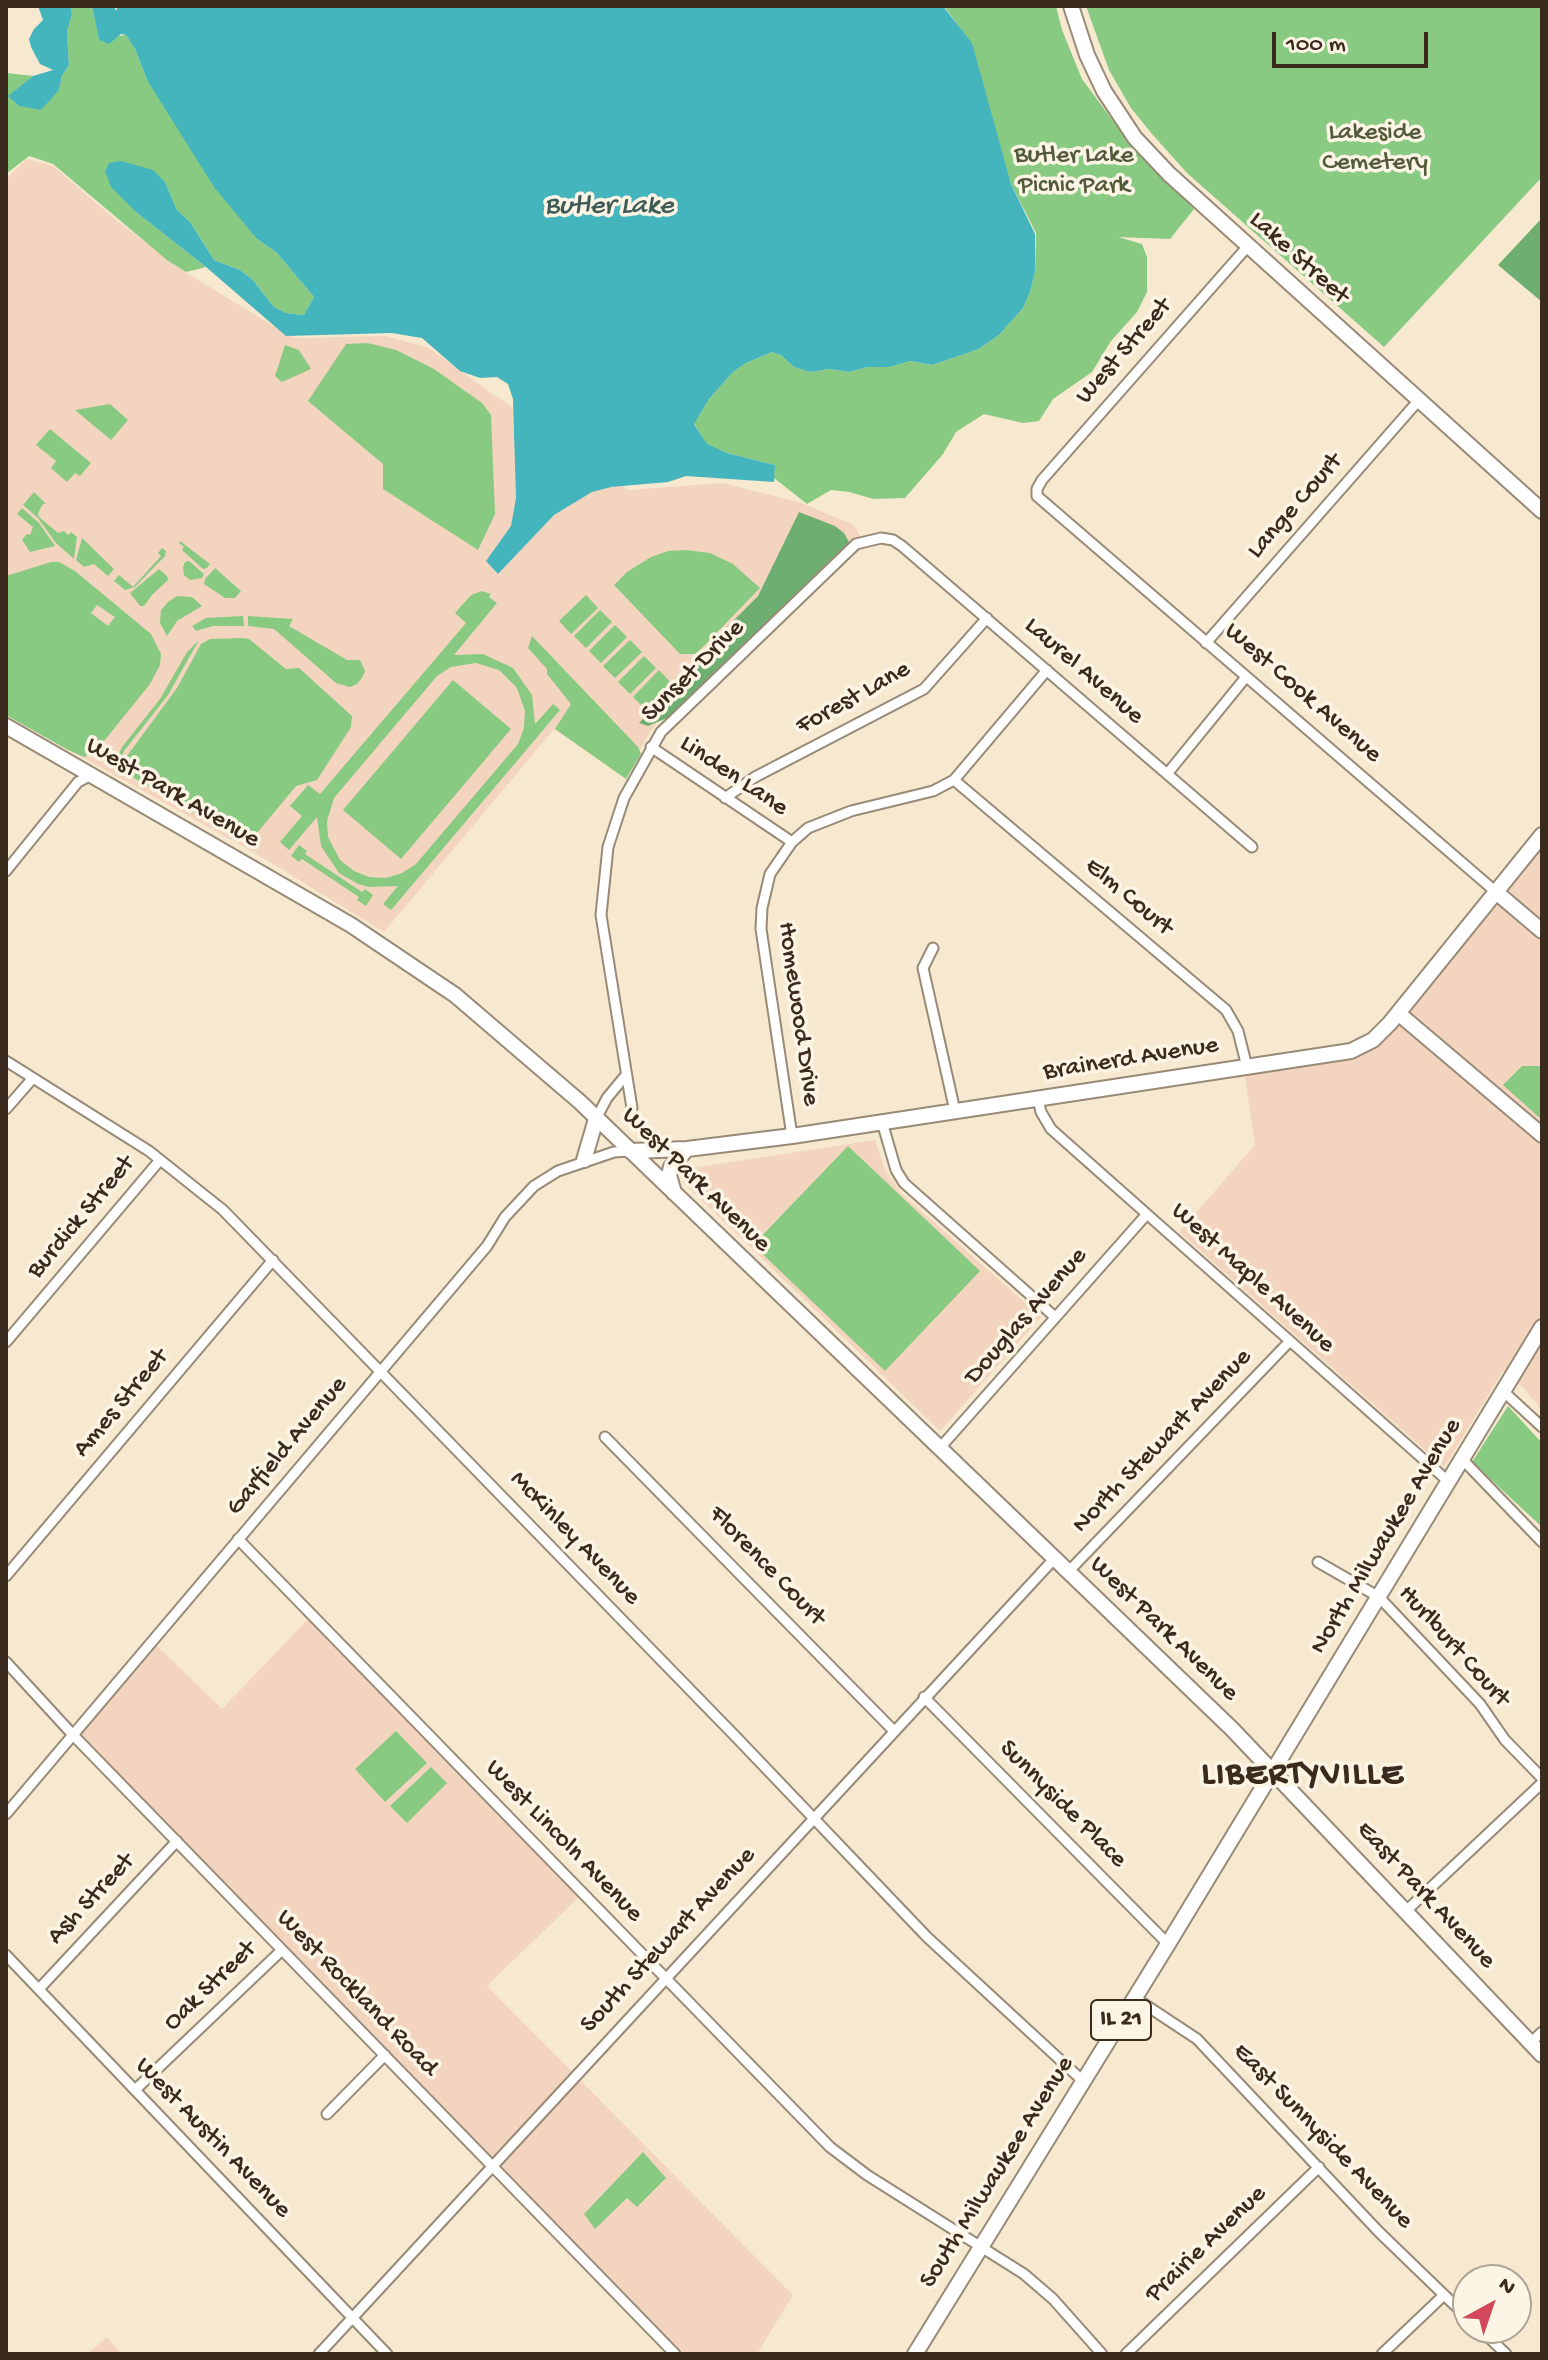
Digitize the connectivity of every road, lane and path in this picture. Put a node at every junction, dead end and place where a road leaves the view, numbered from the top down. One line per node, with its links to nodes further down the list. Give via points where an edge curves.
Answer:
1 (1071, 6): 2 (main road, Lake Street, via 1104,91 1135,138)
2 (1248, 246): 3 (main road, Lake Street); 4 (street, West Street)
3 (1419, 400): 5 (main road, Lake Street); 8 (street, Lange Court)
4 (1037, 489): 8 (street, West Cook Avenue, via 1040,500)
5 (1542, 511)
6 (881, 538): 7 (street, Laurel Avenue, via 902,546); 12 (street, Sunset Drive, via 856,544 835,563)
7 (987, 618): 9 (street, Laurel Avenue); 16 (street, Forest Lane, via 924,689 755,777)
8 (1206, 643): 10 (street, West Cook Avenue)
9 (1047, 670): 13 (street, Laurel Avenue); 15 (street, Homewood Drive)
10 (1246, 677): 13 (street); 21 (street, West Cook Avenue)
11 (6, 726): 14 (main road, West Park Avenue)
12 (651, 747): 16 (street, Linden Lane); 27 (street, Sunset Drive, via 613,826 604,872 603,934)
13 (1167, 774): 19 (street, Laurel Avenue)
14 (91, 775): 20 (street, via 78,782); 31 (main road, West Park Avenue, via 351,925 455,995)
15 (954, 780): 18 (street, Homewood Drive, via 933,791 851,811 808,828); 26 (street, Elm Court, via 1226,1010 1238,1031)
16 (725, 798): 18 (street, Linden Lane)
17 (1542, 835): 21 (main road, Brainerd Avenue)
18 (792, 842): 38 (street, Homewood Drive, via 770,874 761,929)
19 (1252, 847)
20 (6, 871)
21 (1496, 892): 22 (main road, West Cook Avenue); 24 (main road, Brainerd Avenue)
22 (1542, 931)
23 (933, 948): 34 (street, via 923,968)
24 (1398, 1013): 26 (main road, Brainerd Avenue, via 1373,1040 1351,1051); 37 (main road)
25 (6, 1061): 28 (street, McKinley Avenue)
26 (1247, 1067): 30 (main road, Brainerd Avenue)
27 (626, 1075): 29 (street); 32 (street, Sunset Drive)
28 (33, 1078): 33 (street); 41 (street, McKinley Avenue)
29 (607, 1098): 31 (street); 35 (street)
30 (1038, 1099): 34 (main road, Brainerd Avenue); 44 (street, West Maple Avenue, via 1051,1129)
31 (580, 1102): 35 (main road, West Park Avenue)
32 (632, 1108)
33 (6, 1109)
34 (955, 1111): 36 (main road, Brainerd Avenue)
35 (596, 1119): 40 (main road, West Park Avenue); 42 (main road)
36 (882, 1122): 38 (main road, Brainerd Avenue); 46 (street, via 896,1170 910,1189)
37 (1542, 1135)
38 (792, 1136): 39 (main road, Brainerd Avenue)
39 (687, 1149): 40 (main road, Brainerd Avenue); 43 (main road, via 671,1167)
40 (630, 1151): 42 (street, Garfield Avenue); 43 (main road, West Park Avenue)
41 (160, 1160): 45 (street, McKinley Avenue, via 223,1210); 48 (street, Burdick Street)
42 (584, 1160): 50 (street, Garfield Avenue, via 534,1186)
43 (674, 1194): 54 (main road, West Park Avenue)
44 (1147, 1214): 46 (street, Douglas Avenue); 49 (street, West Maple Avenue)
45 (273, 1260): 50 (street, McKinley Avenue); 62 (street, Ames Street)
46 (1055, 1317): 54 (street, Douglas Avenue)
47 (1542, 1327): 51 (main road, North Milwaukee Avenue / IL 21)
48 (6, 1342)
49 (1289, 1342): 56 (street, West Maple Avenue); 61 (street, North Stewart Avenue)
50 (380, 1372): 57 (street, Garfield Avenue); 71 (street, McKinley Avenue)
51 (1503, 1391): 52 (street); 55 (main road, North Milwaukee Avenue / IL 21)
52 (1542, 1427)
53 (605, 1437): 66 (street, Florence Court)
54 (939, 1449): 59 (main road, West Park Avenue)
55 (1462, 1459): 56 (main road, North Milwaukee Avenue / IL 21); 58 (street)
56 (1449, 1482): 63 (main road, North Milwaukee Avenue / IL 21)
57 (238, 1539): 67 (street, Garfield Avenue); 77 (street, West Lincoln Avenue)
58 (1542, 1542)
59 (1054, 1559): 61 (main road, West Park Avenue); 65 (street, South Stewart Avenue)
60 (1318, 1562): 63 (street, Hurlburt Court)
61 (1068, 1572): 68 (main road, West Park Avenue)
62 (6, 1576)
63 (1379, 1597): 68 (main road, North Milwaukee Avenue / IL 21); 69 (street, Hurlburt Court, via 1480,1704)
64 (6, 1662): 67 (street, West Rockland Road)
65 (924, 1697): 66 (street, South Stewart Avenue); 74 (street, Sunnyside Place)
66 (893, 1730): 71 (street, South Stewart Avenue)
67 (74, 1736): 70 (street, Garfield Avenue); 72 (street, West Rockland Road)
68 (1273, 1772): 73 (main road, East Park Avenue); 74 (main road, South Milwaukee Avenue / IL 21)
69 (1542, 1780): 73 (street)
70 (6, 1814)
71 (812, 1818): 77 (street, South Stewart Avenue); 84 (street, McKinley Avenue, via 927,1937)
72 (177, 1841): 75 (street, West Rockland Road); 78 (street, Ash Street)
73 (1406, 1911): 81 (main road, East Park Avenue)
74 (1168, 1944): 79 (main road, South Milwaukee Avenue / IL 21)
75 (282, 1950): 82 (street, West Rockland Road); 85 (street, Oak Street)
76 (6, 1955): 78 (street, West Austin Avenue)
77 (665, 1978): 87 (street, South Stewart Avenue); 89 (street, West Lincoln Avenue, via 843,2159)
78 (39, 1989): 85 (street, West Austin Avenue)
79 (1135, 1998): 84 (main road, South Milwaukee Avenue / IL 21); 88 (street, East Sunnyside Avenue, via 1197,2039)
80 (1542, 2032): 81 (street)
81 (1530, 2043): 83 (main road, East Park Avenue)
82 (385, 2055): 86 (street); 87 (street, West Rockland Road)
83 (1542, 2055)
84 (1083, 2081): 89 (main road, South Milwaukee Avenue / IL 21)
85 (135, 2090): 92 (street, West Austin Avenue)
86 (327, 2114)
87 (491, 2167): 92 (street, South Stewart Avenue); 95 (street, West Rockland Road)
88 (1319, 2167): 90 (street, East Sunnyside Avenue); 98 (street, Prairie Avenue)
89 (981, 2247): 96 (main road, South Milwaukee Avenue / IL 21); 97 (street, West Lincoln Avenue, via 1053,2299)
90 (1444, 2295): 91 (street, East Sunnyside Avenue); 99 (street)
91 (1452, 2303)
92 (352, 2318): 93 (street, South Stewart Avenue); 94 (street, West Austin Avenue)
93 (319, 2354)
94 (387, 2354)
95 (675, 2354)
96 (915, 2354)
97 (1102, 2354)
98 (1126, 2354)
99 (1382, 2354)

